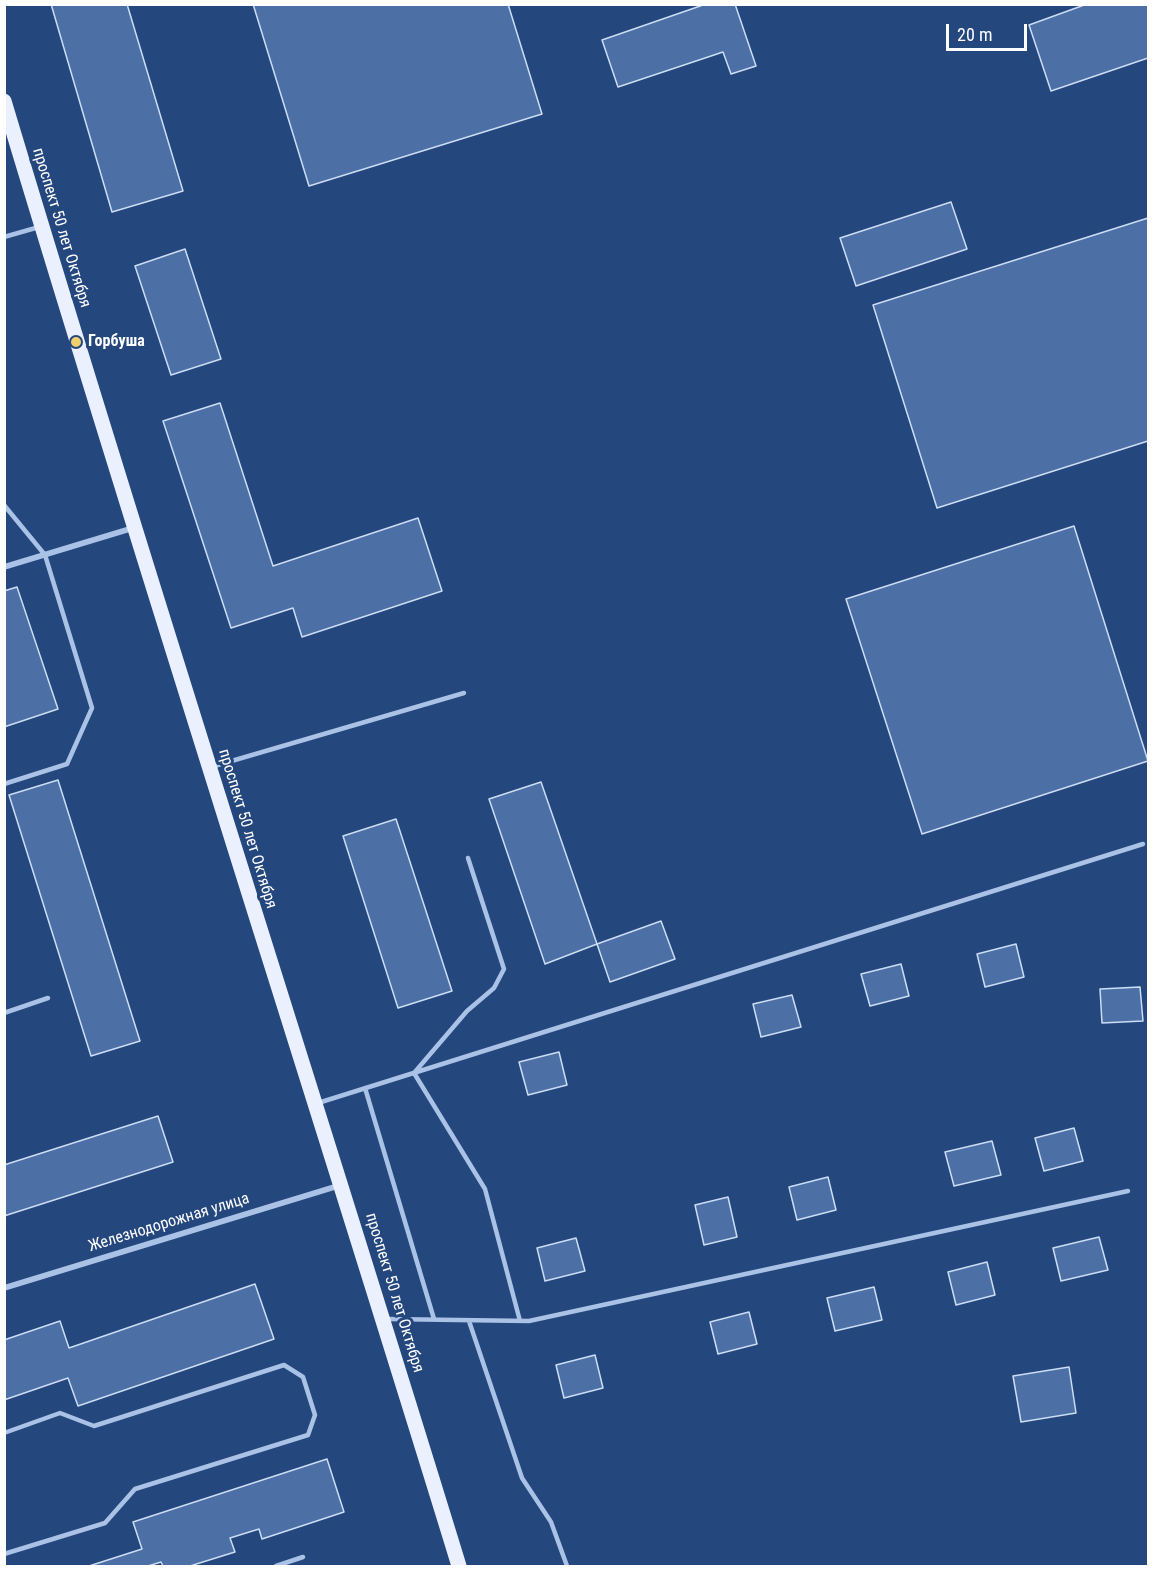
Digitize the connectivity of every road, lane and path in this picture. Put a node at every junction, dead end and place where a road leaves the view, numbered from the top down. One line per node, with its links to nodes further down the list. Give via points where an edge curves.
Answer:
1 (4, 101): 2 (main road, проспект 50 лет Октября)
2 (42, 226): 3 (lane); 5 (main road, проспект 50 лет Октября)
3 (4, 237)
4 (4, 505): 6 (lane)
5 (134, 528): 6 (street); 9 (main road, проспект 50 лет Октября)
6 (45, 555): 7 (street); 10 (lane, via 92,708 67,764)
7 (4, 567)
8 (464, 693): 9 (lane)
9 (209, 768): 17 (main road, проспект 50 лет Октября)
10 (4, 784)
11 (1143, 844): 15 (lane)
12 (468, 858): 15 (lane, via 504,969 494,988 467,1011)
13 (48, 998): 14 (lane)
14 (4, 1013)
15 (414, 1073): 16 (lane); 24 (lane, via 485,1189)
16 (365, 1089): 17 (lane); 22 (lane)
17 (315, 1104): 18 (main road, проспект 50 лет Октября)
18 (342, 1184): 20 (street, Железнодорожная улица); 21 (main road, проспект 50 лет Октября)
19 (1128, 1191): 24 (lane, via 530,1322)
20 (4, 1288)
21 (383, 1319): 22 (lane); 29 (main road, проспект 50 лет Октября)
22 (434, 1319): 23 (lane)
23 (470, 1321): 24 (lane); 30 (lane, via 522,1478 551,1522)
24 (520, 1321)
25 (4, 1433): 26 (lane, via 60,1413 94,1426 284,1365 303,1377 315,1415 308,1435 135,1489 105,1523)
26 (4, 1554)
27 (303, 1557): 28 (lane)
28 (276, 1566)
29 (459, 1566)
30 (567, 1566)

